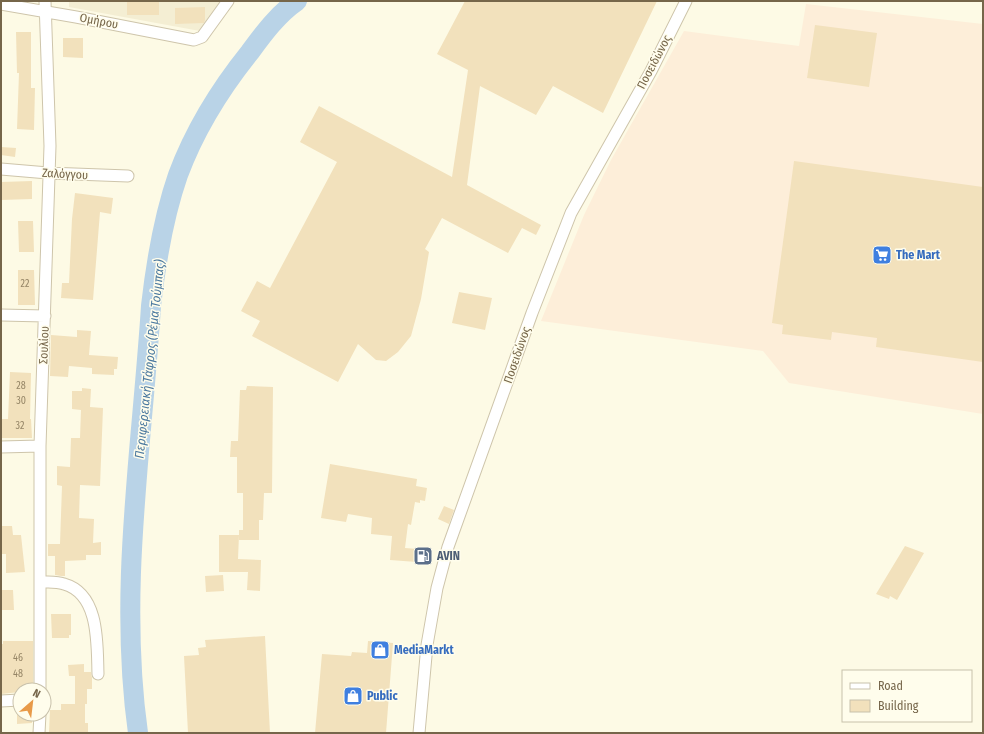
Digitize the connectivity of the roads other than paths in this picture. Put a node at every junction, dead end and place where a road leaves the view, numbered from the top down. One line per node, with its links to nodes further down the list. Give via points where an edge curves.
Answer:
1 (228, 1): 4 (street, Ομήρου, via 202,37 197,40)
2 (686, 1): 19 (street, Ποσειδώνος, via 651,71 571,213 532,313 448,548 437,588 427,645)
3 (1, 4): 4 (street, Ομήρου)
4 (45, 6): 6 (street, Σουλίου, via 50,146)
5 (1, 169): 6 (street, Ζαλόγγου)
6 (48, 174): 7 (street, Ζαλόγγου); 9 (street, Σουλίου)
7 (128, 176)
8 (1, 315): 9 (street)
9 (45, 316): 10 (street, Σουλίου)
10 (40, 446): 11 (street); 12 (street, Σουλίου)
11 (1, 447)
12 (40, 582): 13 (street, via 71,586 86,602 96,627); 14 (street, Σουλίου)
13 (98, 674)
14 (40, 682)
15 (12, 700): 16 (street)
16 (1, 701)
17 (40, 722): 18 (street)
18 (39, 733)
19 (419, 733)

